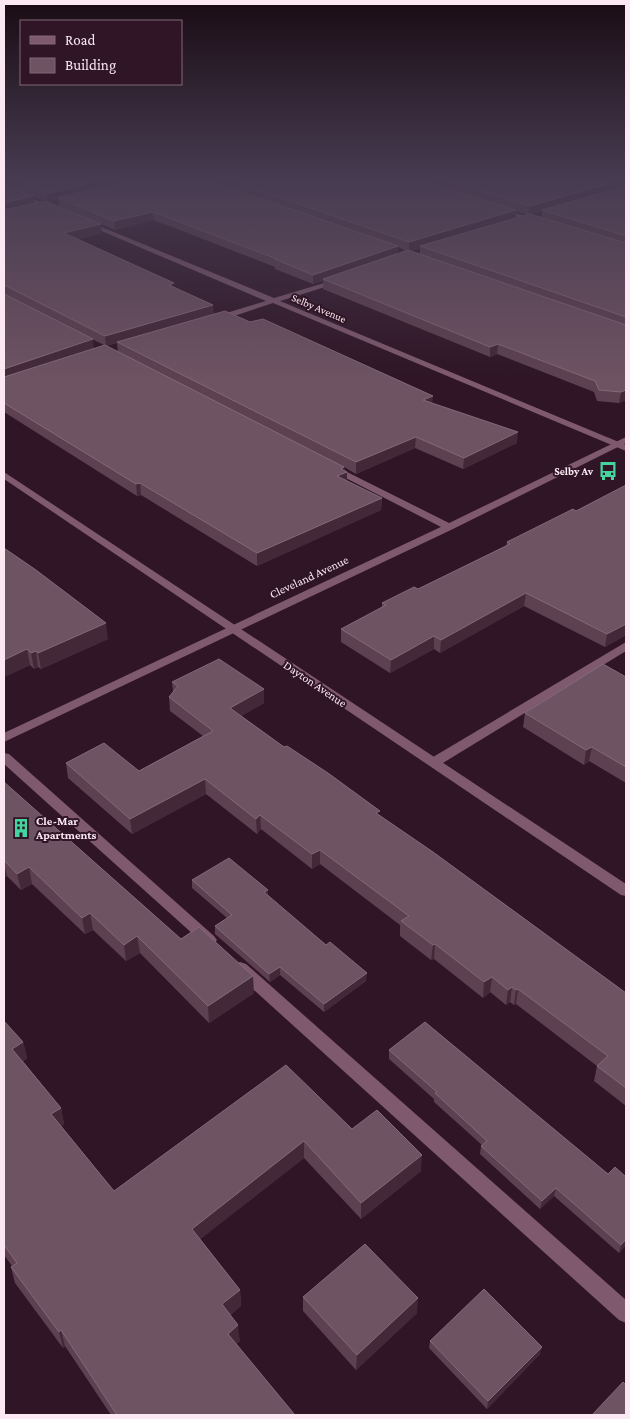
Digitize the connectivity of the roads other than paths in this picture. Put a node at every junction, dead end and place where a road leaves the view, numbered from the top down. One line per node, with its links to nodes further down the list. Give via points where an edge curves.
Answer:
1 (143, 246): 3 (street, Selby Avenue)
2 (344, 278): 3 (street)
3 (274, 301): 4 (street); 5 (street, Selby Avenue)
4 (208, 321)
5 (624, 444): 8 (street, Cleveland Avenue)
6 (328, 465): 8 (street)
7 (4, 475): 9 (street, Dayton Avenue)
8 (449, 527): 9 (street, Cleveland Avenue)
9 (232, 628): 11 (street, Cleveland Avenue); 13 (street, Dayton Avenue)
10 (626, 646): 13 (street)
11 (4, 738)
12 (4, 757): 15 (street)
13 (433, 763): 14 (street, Dayton Avenue)
14 (626, 891)
15 (626, 1313)

